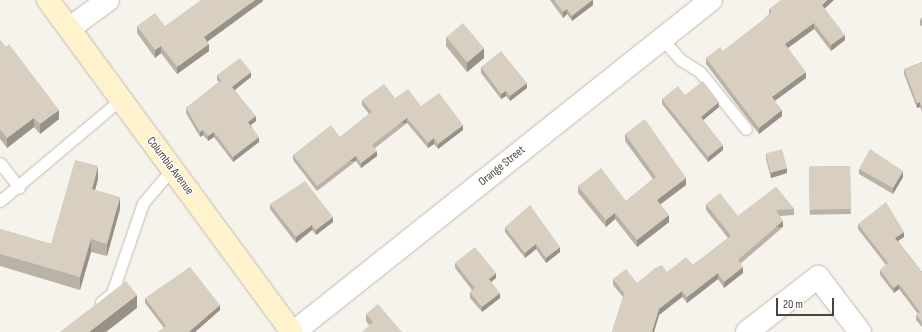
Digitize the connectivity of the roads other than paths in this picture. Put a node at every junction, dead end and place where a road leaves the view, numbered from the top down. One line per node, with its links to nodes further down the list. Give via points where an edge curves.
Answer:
1 (48, 0): 4 (main road, Columbia Avenue)
2 (108, 0): 4 (street)
3 (711, 0): 5 (street, Orange Street)
4 (70, 28): 6 (main road, Columbia Avenue)
5 (662, 39): 7 (lane, via 681,60 700,72); 13 (street, Orange Street)
6 (120, 100): 9 (main road, Columbia Avenue); 10 (lane)
7 (746, 129)
8 (0, 163): 10 (lane)
9 (172, 170): 12 (lane, via 143,203 112,293); 13 (main road, Columbia Avenue)
10 (19, 187): 11 (lane)
11 (0, 202)
12 (94, 308)
13 (293, 332)
14 (747, 332): 15 (street, via 818,277)
15 (860, 332)

